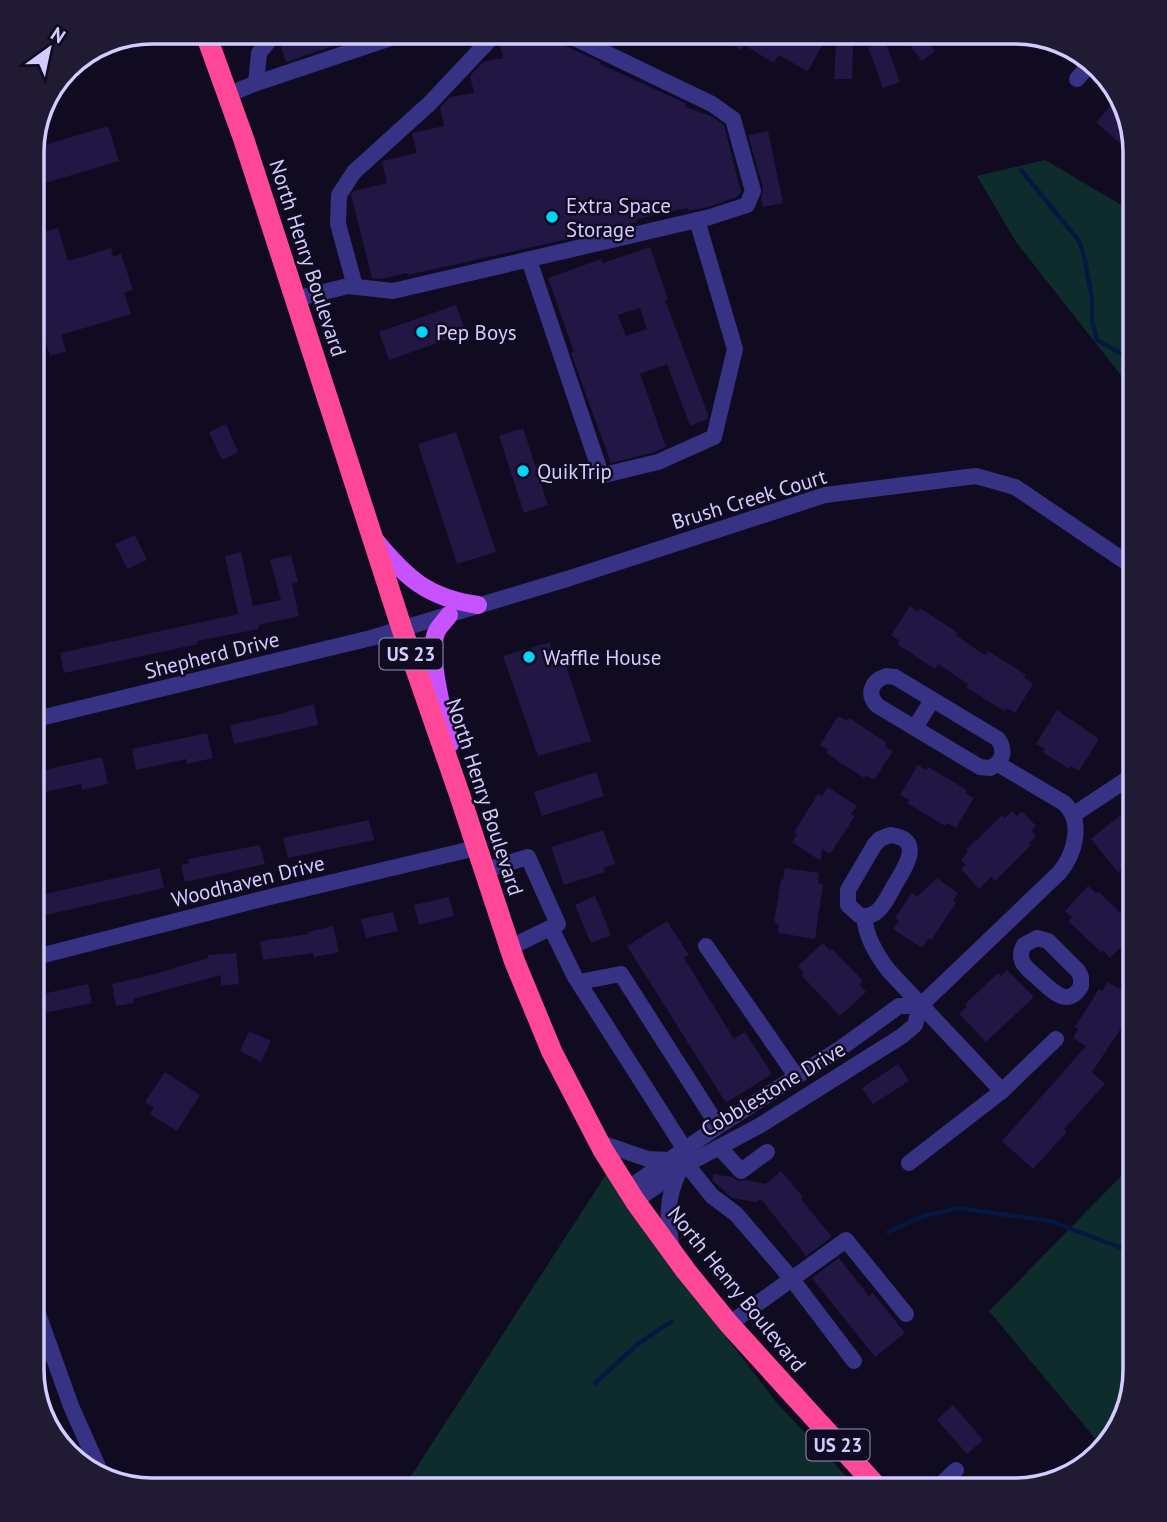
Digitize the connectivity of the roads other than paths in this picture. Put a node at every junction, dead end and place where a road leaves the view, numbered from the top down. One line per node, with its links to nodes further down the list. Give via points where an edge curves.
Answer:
1 (212, 44): 9 (highway, North Henry Boulevard / US 23)
2 (266, 44): 8 (street, via 259,53)
3 (356, 44): 8 (street)
4 (486, 44): 12 (street, via 354,172 339,195 338,225)
5 (587, 44): 10 (street, via 712,104 733,119 753,191 747,205)
6 (1085, 70): 7 (street)
7 (1077, 79)
8 (256, 83): 9 (street)
9 (228, 95): 13 (highway, North Henry Boulevard / US 23)
10 (696, 220): 11 (street); 11 (street, via 735,349 714,438 659,462 604,475 600,471)
11 (528, 260): 12 (street, via 393,291)
12 (355, 286): 13 (street)
13 (295, 299): 14 (highway, North Henry Boulevard / US 23)
14 (372, 536): 16 (main road, via 419,586); 18 (highway, North Henry Boulevard / US 23)
15 (1123, 559): 16 (street, Brush Creek Court, via 1016,487 976,476 825,495)
16 (478, 605): 17 (street, Brush Creek Court)
17 (449, 615): 18 (street, Brush Creek Court); 24 (main road, via 435,634 434,650)
18 (402, 629): 20 (street, Shepherd Drive); 24 (highway, North Henry Boulevard / US 23)
19 (932, 700): 21 (street); 21 (street, via 892,676 874,682 874,701); 22 (street, via 998,739 1003,751)
20 (44, 717)
21 (915, 728): 22 (street, via 980,767)
22 (998, 764): 25 (street, via 1063,803)
23 (1123, 782): 25 (street)
24 (460, 796): 26 (highway, North Henry Boulevard / US 23)
25 (1073, 815): 29 (street, Cobblestone Drive, via 1075,838 1069,860)
26 (476, 848): 27 (highway, North Henry Boulevard / US 23); 34 (street, Woodhaven Drive)
27 (483, 871): 30 (street, via 528,856 558,925); 33 (highway, North Henry Boulevard / US 23)
28 (864, 916): 28 (street, via 880,909 909,862 909,849 901,838 890,835 878,840 848,890 849,907); 36 (street, via 876,953)
29 (1005, 925): 31 (street); 36 (street, Cobblestone Drive)
30 (551, 928): 33 (street); 35 (street)
31 (1025, 944)
32 (706, 946): 38 (street)
33 (509, 948): 41 (highway, North Henry Boulevard / US 23, via 552,1052)
34 (44, 955)
35 (579, 982): 40 (street, via 621,974); 44 (street)
36 (920, 1006): 38 (street, Cobblestone Drive, via 899,1006); 39 (street); 42 (street, Cobblestone Drive, via 915,1026 901,1036)
37 (1056, 1039): 39 (street)
38 (796, 1076): 40 (street, Cobblestone Drive)
39 (1002, 1091): 45 (street)
40 (718, 1126): 44 (street, Cobblestone Drive)
41 (598, 1142): 44 (street, via 648,1159); 46 (highway, North Henry Boulevard / US 23)
42 (719, 1147): 43 (street, via 741,1171); 44 (street, Cobblestone Drive)
43 (767, 1152)
44 (683, 1161): 46 (street, Cobblestone Drive); 47 (street, via 668,1204); 48 (street)
45 (909, 1163)
46 (631, 1195): 47 (highway, North Henry Boulevard / US 23)
47 (672, 1251): 50 (highway, North Henry Boulevard / US 23)
48 (791, 1278): 49 (street, via 846,1240); 50 (street); 52 (street)
49 (906, 1314)
50 (729, 1324): 55 (highway, North Henry Boulevard / US 23)
51 (44, 1331): 53 (street)
52 (854, 1361)
53 (96, 1463)
54 (956, 1470): 56 (street)
55 (869, 1478)
56 (948, 1478)

